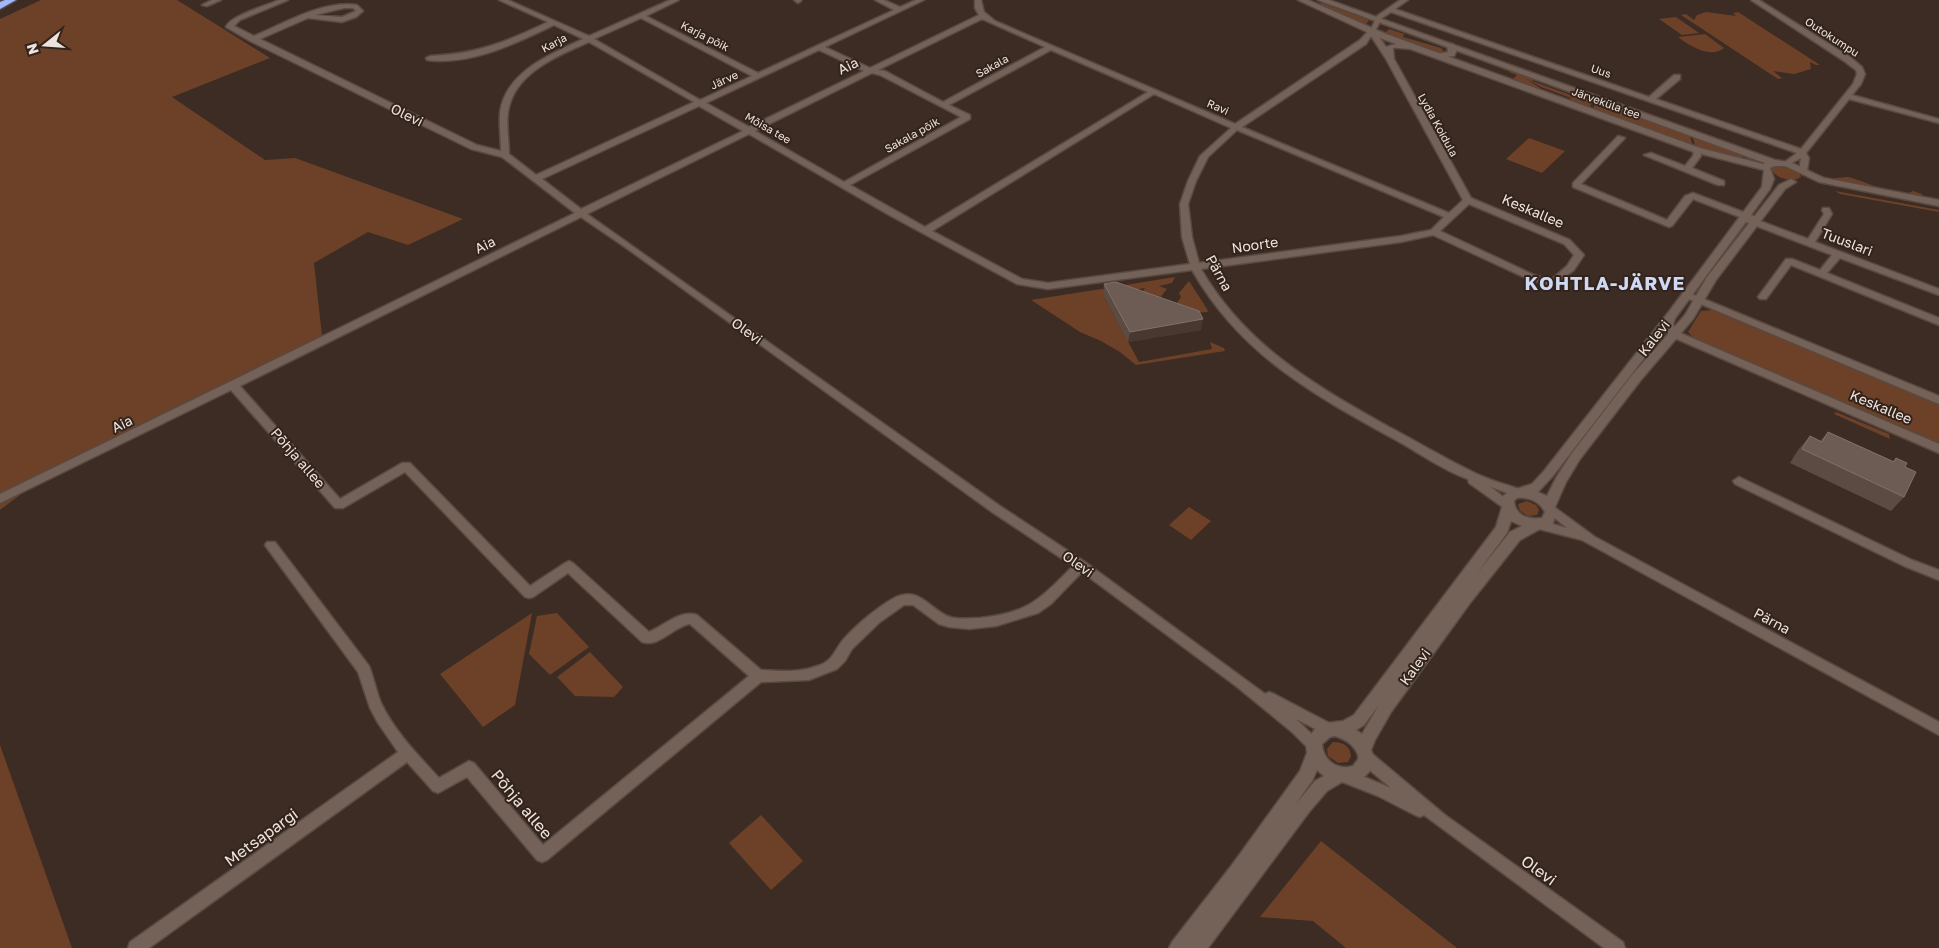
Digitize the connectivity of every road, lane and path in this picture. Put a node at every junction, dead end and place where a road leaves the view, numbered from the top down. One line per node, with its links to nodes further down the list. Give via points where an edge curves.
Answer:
1 (12, 0): 14 (highway)
2 (218, 0): 13 (street)
3 (285, 0): 24 (street, Olevi, via 231,24 230,27)
4 (502, 0): 21 (street, Mõisa tee)
5 (676, 0): 19 (street, Karja)
6 (878, 0): 15 (street)
7 (921, 0): 15 (street, Järve)
8 (978, 0): 17 (street)
9 (1302, 0): 22 (main road, Järveküla tee)
10 (1322, 0): 20 (main road, Järveküla tee)
11 (1405, 0): 16 (street)
12 (1754, 0): 36 (street, Outokumpu, via 1854,64 1861,74)
13 (205, 5)
14 (0, 6)
15 (900, 10): 26 (street, Järve)
16 (1391, 10): 20 (street); 37 (street, Uus)
17 (981, 15): 27 (street, Ravi); 32 (street, Aia)
18 (310, 16): 18 (street, via 341,5 355,6 360,10 338,21); 24 (street)
19 (641, 16): 23 (street, Karja); 33 (street, Karja põik)
20 (1378, 18): 22 (street, Pärna); 25 (main road, Järveküla tee)
21 (554, 22): 23 (street, Mõisa tee); 30 (street, via 489,51)
22 (1372, 32): 28 (main road, Järveküla tee); 31 (street, Lydia Koidula); 41 (street, Pärna, via 1364,42)
23 (587, 38): 38 (street, Mõisa tee); 47 (street, Karja, via 546,58 516,83 504,113)
24 (253, 39): 47 (street, Olevi, via 474,147)
25 (1450, 46): 29 (street, via 1454,50 1451,54); 49 (main road, Järveküla tee)
26 (819, 47): 32 (street); 33 (street, Järve)
27 (1050, 47): 35 (street, Ravi); 39 (street, Sakala)
28 (1421, 49): 29 (main road, Järveküla tee); 31 (street, via 1391,46 1388,49)
29 (1440, 56): 44 (main road, Järveküla tee)
30 (430, 58)
31 (1390, 59): 56 (street, Lydia Koidula)
32 (871, 70): 39 (street); 42 (street, Aia)
33 (758, 76): 38 (street, Järve)
34 (1677, 77): 37 (street)
35 (1153, 92): 41 (street, Ravi); 62 (street)
36 (1848, 96): 40 (street); 45 (street, Outokumpu)
37 (1650, 100): 45 (street, Uus)
38 (700, 103): 42 (street, Mõisa tee); 51 (street, Järve)
39 (945, 104): 55 (street, Sakala põik, via 967,117)
40 (1939, 121)
41 (1236, 127): 60 (street, Ravi); 66 (street, Pärna, via 1202,160 1184,204 1187,237)
42 (750, 131): 55 (street, Mõisa tee); 59 (street, Aia)
43 (1621, 138): 61 (street, Tuuslari, via 1576,185 1669,224 1693,196)
44 (1697, 150): 49 (main road, Järveküla tee); 50 (street, via 1697,156); 54 (main road, via 1755,173)
45 (1803, 153): 48 (street, Outokumpu); 52 (street, via 1805,158)
46 (1648, 154): 50 (street)
47 (505, 155): 51 (street, Olevi)
48 (1786, 164): 49 (main road); 52 (main road)
49 (1769, 168): 52 (main road, via 1774,178); 54 (main road)
50 (1687, 169): 53 (street)
51 (537, 178): 59 (street, Olevi)
52 (1800, 178): 57 (main road); 61 (main road, Kalevi, via 1782,187)
53 (1721, 183)
54 (1769, 183): 61 (main road, Kalevi)
55 (845, 186): 62 (street, Mõisa tee)
56 (1468, 200): 60 (street); 63 (street, Keskallee, via 1567,242 1579,255 1572,268 1553,283 1531,277)
57 (1939, 205)
58 (1826, 210): 64 (street, via 1828,214)
59 (582, 214): 76 (street, Aia); 88 (street, Olevi, via 996,509)
60 (1451, 217): 63 (street)
61 (1750, 219): 64 (street, Tuuslari); 70 (main road, Kalevi); 72 (main road, Kalevi)
62 (924, 231): 68 (street, Mõisa tee)
63 (1434, 232): 66 (street, Noorte)
64 (1810, 243): 65 (street, Tuuslari)
65 (1838, 254): 67 (street); 69 (street, Tuuslari)
66 (1195, 267): 68 (street, Noorte, via 1048,286); 79 (street, Pärna, via 1226,314 1260,348 1298,378)
67 (1821, 275): 71 (street, via 1789,261); 74 (street)
68 (1020, 282)
69 (1939, 292)
70 (1687, 295): 72 (street, Keskallee); 73 (main road, Kalevi)
71 (1763, 297)
72 (1698, 300): 75 (main road, Kalevi); 77 (street, Keskallee)
73 (1671, 316): 75 (street, via 1668,324); 81 (main road, Kalevi, via 1542,482)
74 (1939, 322)
75 (1674, 334): 78 (street, Keskallee); 83 (main road, Kalevi, via 1576,456 1560,481)
76 (233, 385): 82 (street, Aia); 90 (street, Põhja allee, via 339,505 406,466 528,593 570,566 647,638 686,619 693,619)
77 (1939, 400)
78 (1939, 449)
79 (1466, 474): 81 (street, Pärna); 84 (street, Pärna)
80 (1739, 481): 89 (street)
81 (1521, 493): 83 (main road, via 1538,497); 84 (main road, Kalevi, via 1508,499)
82 (0, 499)
83 (1550, 507): 85 (main road, Kalevi, via 1550,519); 86 (street, Pärna)
84 (1508, 508): 85 (main road, via 1517,518); 93 (main road, Kalevi, via 1502,529 1364,714 1351,725)
85 (1537, 525): 86 (street, Pärna); 95 (main road, Kalevi, via 1515,536 1465,599 1386,707 1368,737)
86 (1591, 540): 92 (street, Pärna)
87 (271, 545): 96 (street, Põhja allee, via 364,670 376,711)
88 (1081, 565): 90 (street, via 1030,612 991,621 950,623 908,598 894,604 846,645 844,653 832,665 817,674); 91 (street, Olevi)
89 (1939, 575)
90 (758, 676): 96 (street, Põhja allee, via 542,855 469,768 438,786)
91 (1241, 682): 93 (street, Olevi, via 1304,718); 94 (street, Olevi, via 1297,728)
92 (1939, 729)
93 (1334, 730): 94 (main road, Kalevi, via 1319,735); 95 (main road, via 1353,736)
94 (1314, 749): 97 (main road, via 1324,767); 100 (main road, Kalevi, via 1306,776 1291,798)
95 (1365, 753): 97 (main road, Kalevi, via 1365,764 1360,771); 98 (street, Olevi)
96 (407, 754): 99 (street, Metsapargi)
97 (1342, 775): 98 (street, Olevi, via 1383,791); 101 (main road, Kalevi, via 1328,780 1315,793)
98 (1440, 820): 102 (street, Olevi)
99 (136, 948)
100 (1178, 948)
101 (1197, 948)
102 (1617, 948)

